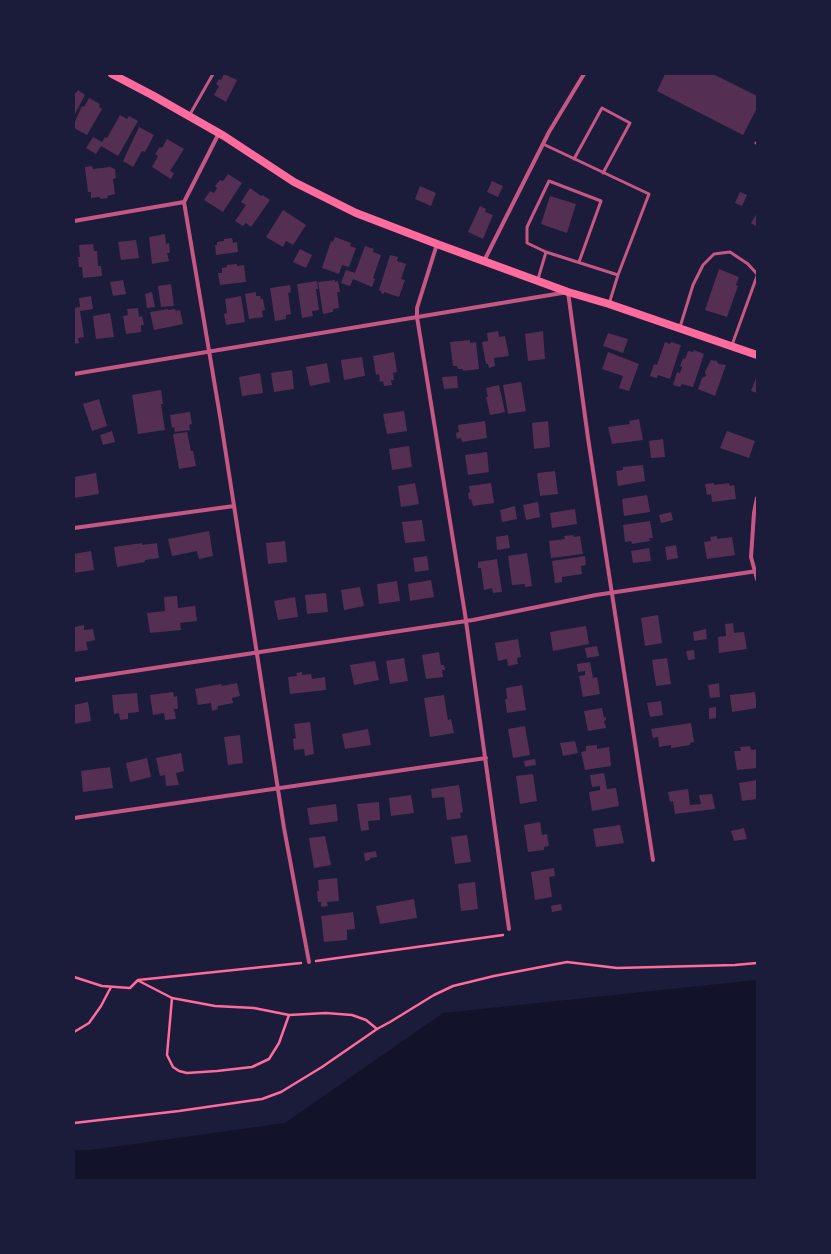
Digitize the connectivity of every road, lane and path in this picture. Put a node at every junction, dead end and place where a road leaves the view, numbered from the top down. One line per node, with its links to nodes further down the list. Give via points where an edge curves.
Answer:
1 (112, 74): 4 (main road)
2 (213, 74): 4 (lane)
3 (584, 74): 6 (street)
4 (189, 116): 5 (main road)
5 (219, 133): 9 (street); 11 (main road, via 294,182 356,213)
6 (543, 144): 7 (lane); 13 (street)
7 (574, 159): 8 (lane); 8 (lane, via 602,108 630,123)
8 (603, 173): 15 (lane, via 649,194)
9 (184, 202): 10 (street); 23 (street)
10 (74, 221)
11 (437, 244): 13 (main road); 20 (street, via 416,308)
12 (546, 252): 14 (lane); 14 (lane, via 527,243 527,227 549,181 601,201); 17 (lane)
13 (484, 261): 17 (main road)
14 (579, 262): 15 (lane)
15 (618, 275): 19 (lane)
16 (757, 275): 21 (lane, via 748,264 730,252 714,254 703,265 693,285); 22 (lane)
17 (538, 280): 18 (main road)
18 (568, 292): 19 (main road); 20 (street); 31 (street)
19 (609, 304): 21 (main road)
20 (417, 317): 23 (street); 32 (street)
21 (680, 328): 22 (main road)
22 (732, 345): 24 (main road)
23 (209, 351): 25 (street); 27 (street)
24 (757, 355)
25 (74, 374)
26 (757, 498): 29 (street, via 751,557)
27 (234, 506): 28 (street); 33 (street)
28 (74, 528)
29 (756, 571): 30 (street); 31 (street)
30 (757, 579)
31 (612, 593): 32 (street); 38 (street)
32 (466, 621): 33 (street); 35 (street)
33 (257, 652): 34 (street); 36 (street)
34 (74, 680)
35 (486, 758): 36 (street); 39 (street)
36 (278, 788): 37 (street); 40 (street)
37 (74, 818)
38 (653, 860)
39 (509, 929): 40 (path, via 504,935)
40 (309, 962): 43 (path)
41 (757, 963): 47 (path, via 617,968 567,962 453,986)
42 (74, 977): 44 (path, via 102,986)
43 (138, 980): 44 (path, via 130,988); 45 (path)
44 (111, 986): 48 (path, via 102,1006 89,1023)
45 (172, 998): 46 (path); 46 (path, via 167,1054 173,1067 179,1071 217,1071 252,1067 269,1059 279,1043)
46 (289, 1015): 47 (path, via 352,1015 366,1020)
47 (377, 1029): 49 (path, via 281,1092 262,1099)
48 (74, 1032)
49 (74, 1122)

